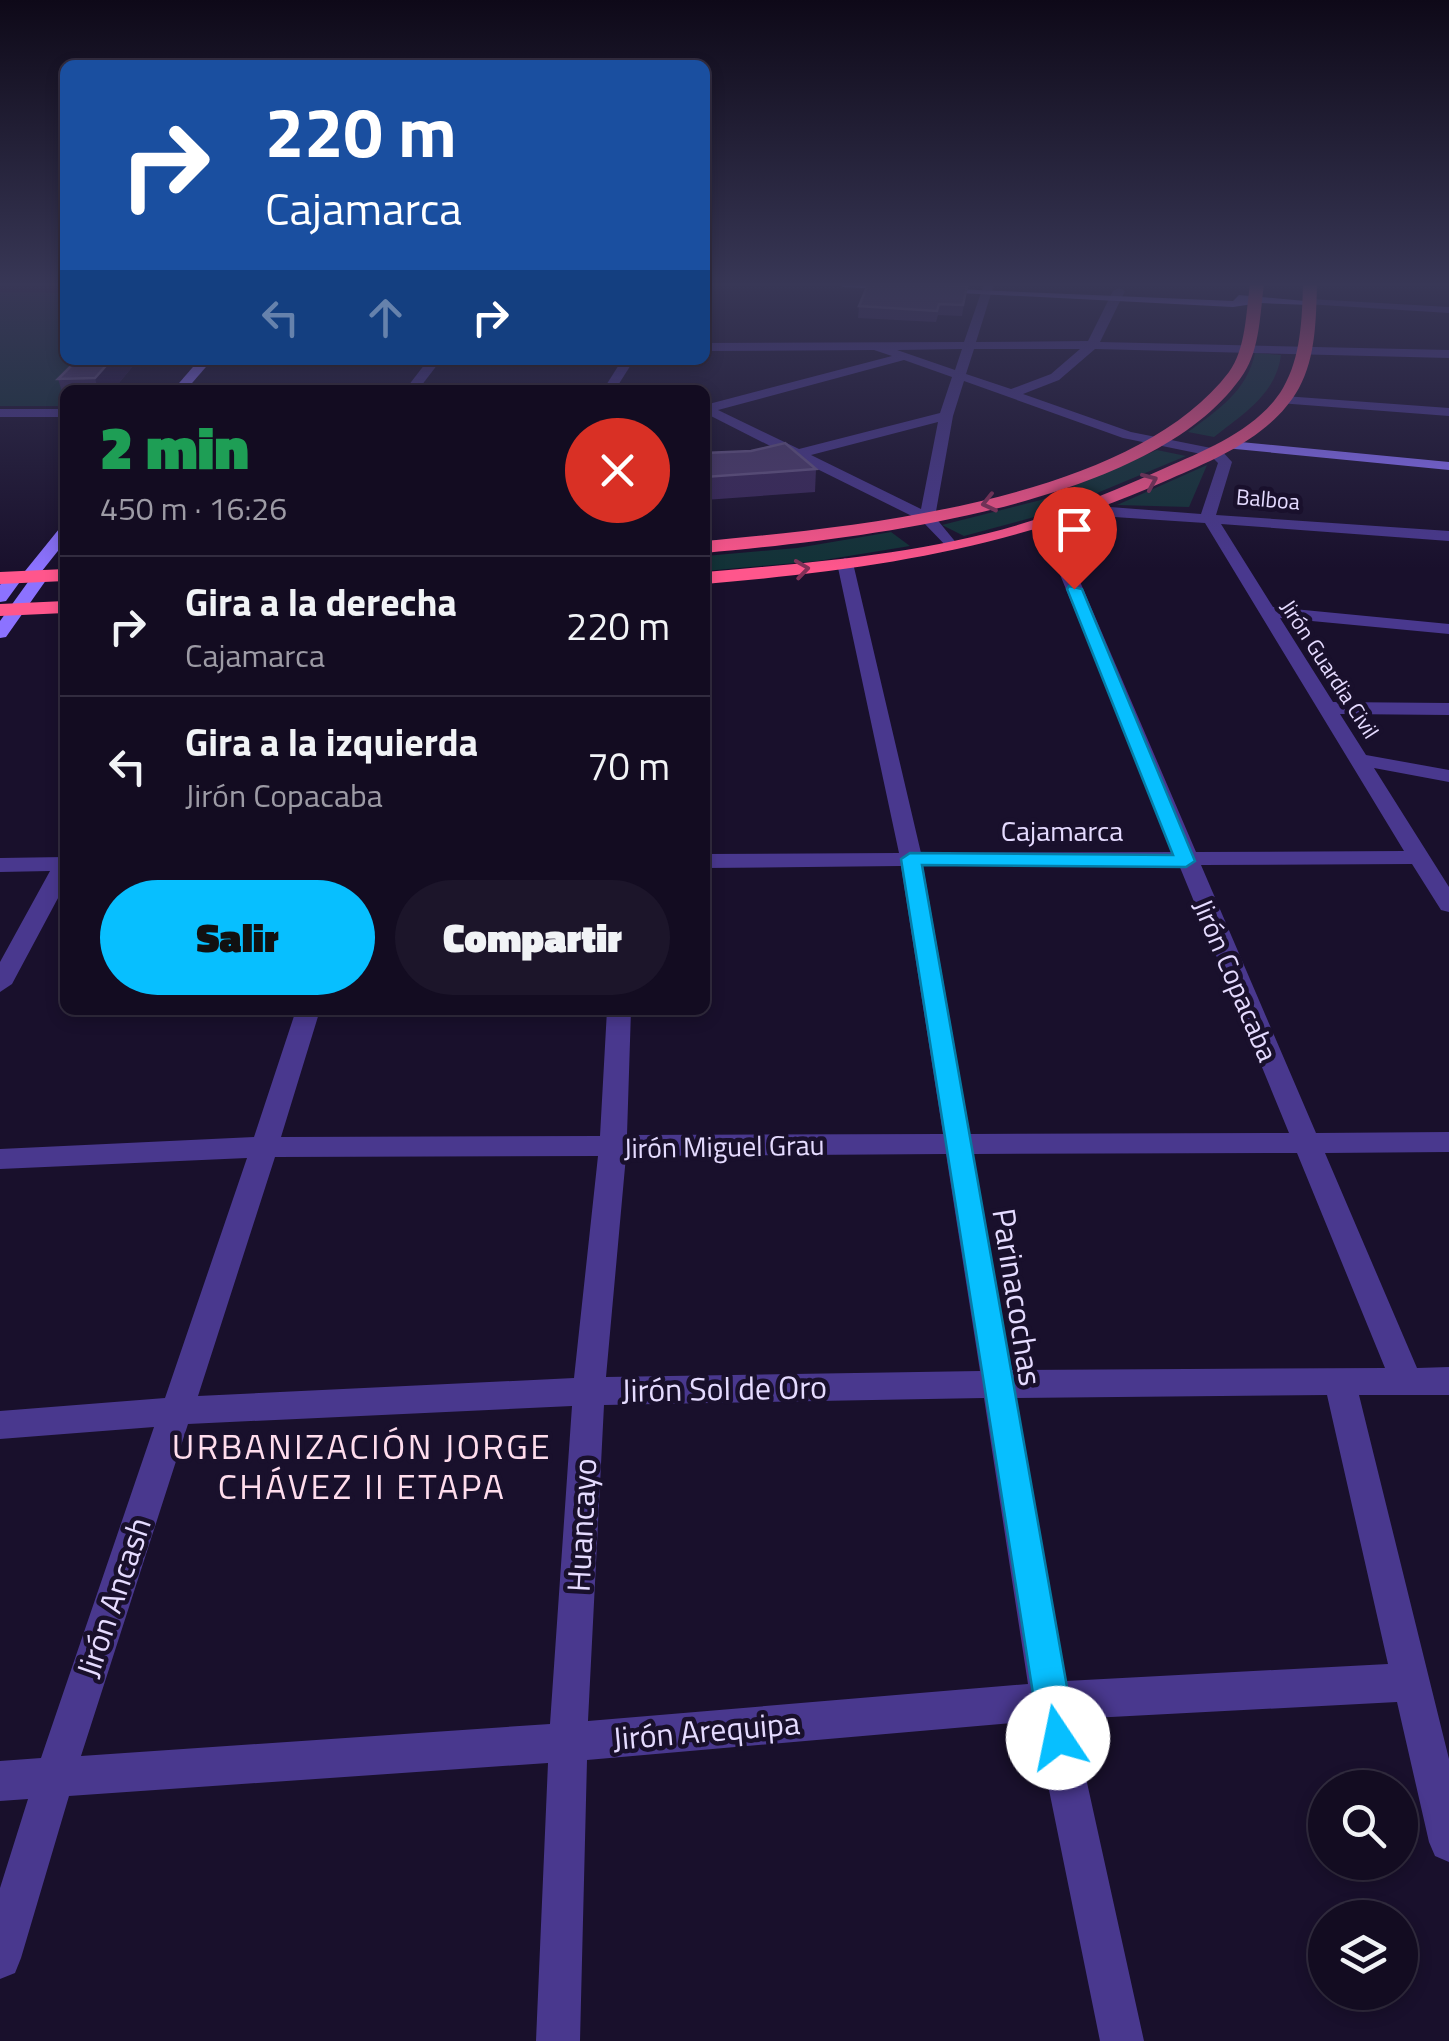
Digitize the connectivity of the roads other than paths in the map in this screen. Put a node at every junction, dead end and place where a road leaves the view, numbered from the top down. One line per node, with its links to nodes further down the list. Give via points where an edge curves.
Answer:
1 (820, 379): 9 (street)
2 (960, 379): 14 (street)
3 (964, 379): 7 (street)
4 (1051, 379): 7 (street)
5 (1231, 379): 15 (highway)
6 (1295, 379): 8 (highway)
7 (1011, 394): 15 (street)
8 (1284, 400): 13 (street); 16 (highway)
9 (710, 408)
10 (710, 411): 17 (street)
11 (0, 412): 12 (street)
12 (60, 412)
13 (1449, 412)
14 (946, 416): 17 (street); 23 (street)
15 (1158, 441): 16 (street); 23 (highway, one-way to 23, via 1010,498)
16 (1230, 444): 18 (street); 20 (street); 21 (highway, one-way to 16); 22 (street)
17 (801, 453): 19 (street); 23 (street)
18 (1449, 455)
19 (710, 466)
20 (1449, 466)
21 (1084, 510): 22 (street, Balboa); 24 (highway)
22 (1208, 516): 25 (street, Balboa); 35 (street, Jirón Guardia Civil)
23 (927, 518): 27 (street); 28 (highway, via 818,538)
24 (1046, 521): 27 (highway); 45 (street, Jirón Copacaba)
25 (1449, 536)
26 (60, 537): 31 (street)
27 (950, 545): 29 (highway)
28 (710, 547)
29 (844, 563): 32 (highway, one-way to 29); 43 (street, Parinacochas)
30 (60, 575): 31 (highway)
31 (21, 577): 33 (street); 33 (street)
32 (710, 577)
33 (6, 605): 34 (highway); 37 (street)
34 (60, 607)
35 (1267, 612): 36 (street); 38 (street, Jirón Guardia Civil)
36 (1449, 629)
37 (0, 634)
38 (1328, 708): 39 (street); 40 (street, Jirón Guardia Civil)
39 (1449, 709)
40 (1362, 760): 41 (street); 42 (street, Jirón Guardia Civil)
41 (1449, 776)
42 (1418, 857): 45 (street, Cajamarca); 49 (street, Jirón Guardia Civil)
43 (910, 859): 44 (street, Cajamarca); 45 (street, Cajamarca); 55 (street, Parinacochas)
44 (710, 861)
45 (1186, 861): 53 (street, Jirón Copacaba)
46 (60, 864): 47 (street)
47 (0, 865)
48 (60, 873): 50 (street)
49 (1449, 905)
50 (0, 984)
51 (306, 1015): 56 (street, Jirón Ancash)
52 (619, 1015): 57 (street, Huancayo)
53 (1302, 1140): 54 (street, Jirón Miguel Grau); 55 (street, Jirón Miguel Grau); 60 (street, Jirón Copacaba)
54 (1449, 1142)
55 (959, 1143): 57 (street, Jirón Miguel Grau); 61 (street, Parinacochas)
56 (266, 1147): 57 (street, Jirón Miguel Grau); 58 (street, Jirón Miguel Grau); 64 (street, Jirón Ancash)
57 (614, 1147): 63 (street, Huancayo)
58 (0, 1159)
59 (1449, 1381): 60 (street, Jirón Sol de Oro)
60 (1407, 1382): 62 (street, Jirón Sol de Oro)
61 (996, 1385): 62 (street, Jirón Sol de Oro); 63 (street, Jirón Sol de Oro); 67 (street, Parinacochas)
62 (1341, 1385): 66 (street)
63 (589, 1389): 64 (street, Jirón Sol de Oro); 68 (street, Huancayo)
64 (177, 1409): 65 (street, Jirón Sol de Oro); 69 (street, Jirón Ancash)
65 (0, 1425)
66 (1411, 1682): 67 (street, Jirón Arequipa); 71 (street)
67 (1050, 1700): 68 (street, Jirón Arequipa); 74 (street, Parinacochas)
68 (568, 1742): 69 (street, Jirón Arequipa); 73 (street, Huancayo)
69 (52, 1775): 70 (street, Jirón Arequipa); 72 (street, Jirón Ancash)
70 (0, 1781)
71 (1449, 1842)
72 (0, 1958)
73 (558, 2041)
74 (1122, 2041)

